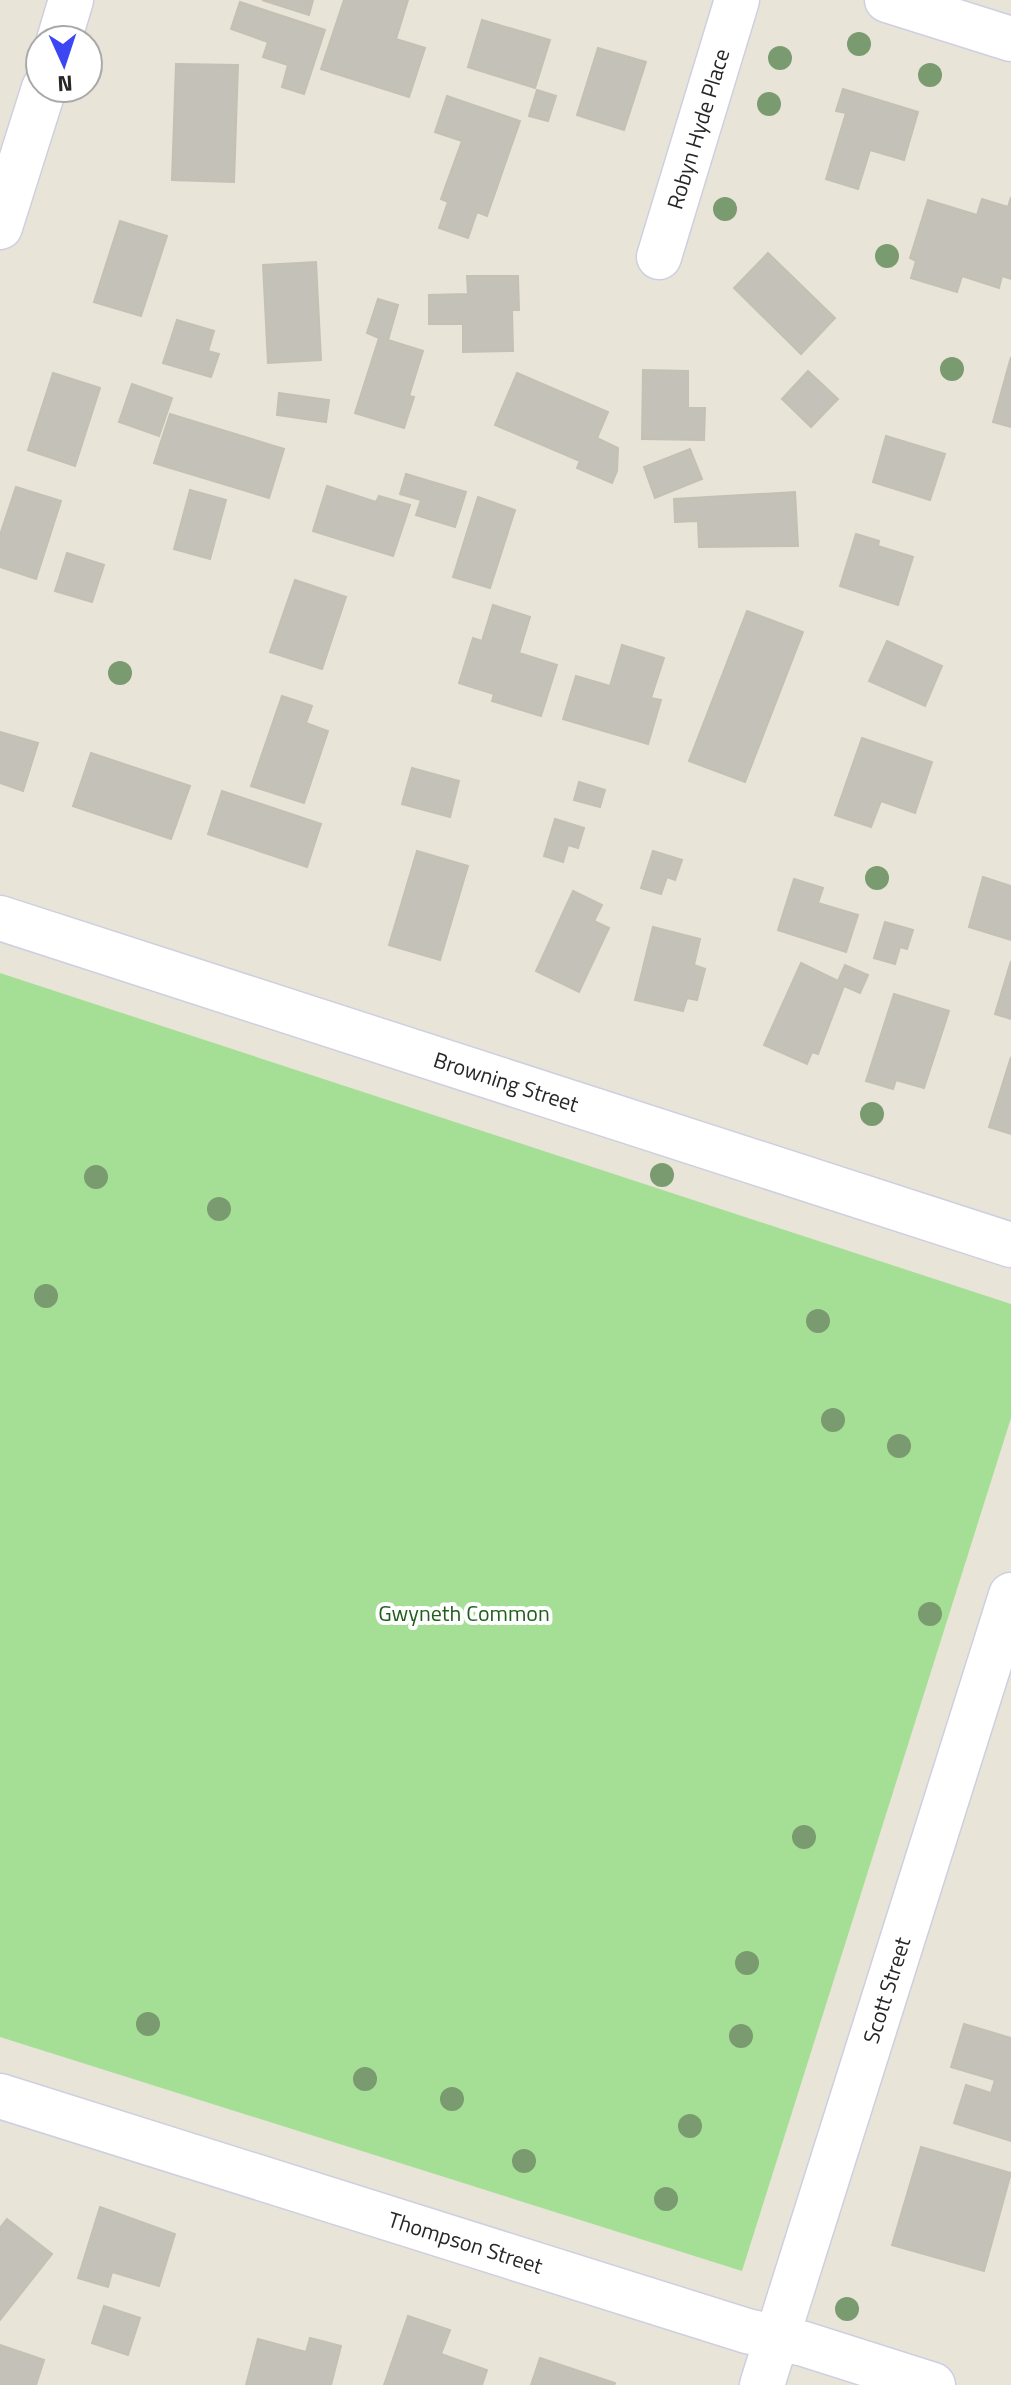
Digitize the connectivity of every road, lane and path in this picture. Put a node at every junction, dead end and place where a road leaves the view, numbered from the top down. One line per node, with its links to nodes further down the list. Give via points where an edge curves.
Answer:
1 (71, 0): 4 (street)
2 (737, 0): 8 (street, Robyn Hyde Place)
3 (887, 0): 5 (street)
4 (64, 24)
5 (1011, 39)
6 (39, 104): 7 (street)
7 (0, 227)
8 (659, 257)
9 (0, 918): 10 (street, Browning Street)
10 (1011, 1245)
11 (1011, 1595): 13 (street, Scott Street)
12 (0, 2096): 13 (street, Thompson Street)
13 (777, 2337): 14 (street, Scott Street); 15 (street, Thompson Street)
14 (762, 2385)
15 (933, 2385)

